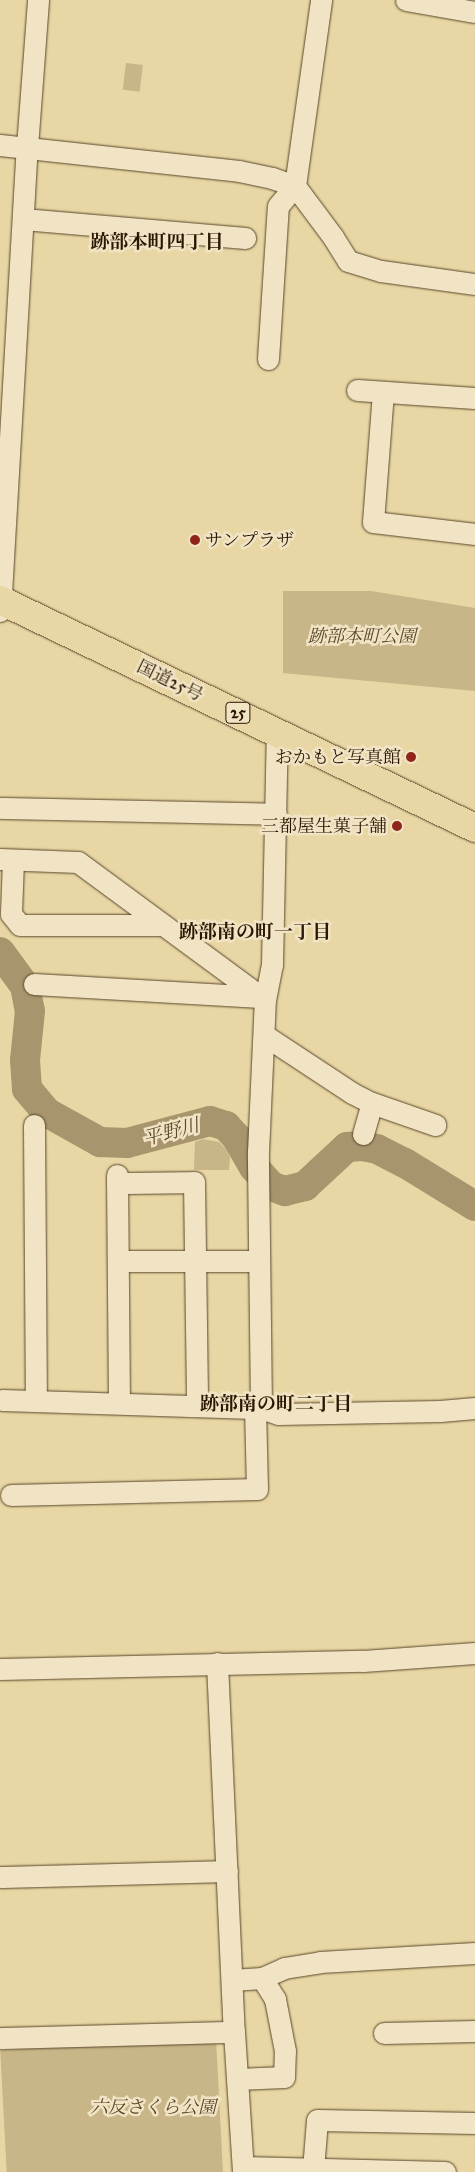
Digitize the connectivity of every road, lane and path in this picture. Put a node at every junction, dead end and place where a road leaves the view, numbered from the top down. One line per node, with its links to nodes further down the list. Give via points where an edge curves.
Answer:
1 (38, 0): 6 (street)
2 (321, 0): 7 (street)
3 (406, 0): 4 (street)
4 (475, 12)
5 (0, 145): 6 (street)
6 (27, 147): 7 (street, via 239,171); 8 (street)
7 (295, 186): 10 (street, via 348,261 381,271); 11 (street, via 278,206)
8 (23, 219): 9 (street); 16 (street)
9 (245, 238)
10 (475, 284)
11 (268, 359)
12 (357, 390): 13 (street)
13 (383, 392): 14 (street); 15 (street, via 373,522)
14 (475, 398)
15 (475, 534)
16 (0, 600): 17 (street); 18 (highway, 国道25号 / 25)
17 (0, 611)
18 (277, 732): 20 (street); 21 (highway, 国道25号 / 25)
19 (0, 808): 20 (street)
20 (276, 814): 25 (street, via 272,964)
21 (475, 828)
22 (7, 860): 23 (street, via 78,862); 23 (street, via 11,914 20,924)
23 (161, 925): 25 (street)
24 (34, 984): 25 (street)
25 (263, 999): 26 (street)
26 (264, 1035): 27 (street, via 352,1094); 33 (street, via 258,1152)
27 (372, 1103): 29 (street); 30 (street)
28 (34, 1125): 35 (street)
29 (435, 1125)
30 (363, 1134)
31 (118, 1260): 32 (street); 32 (street, via 117,1179 194,1182); 36 (street)
32 (195, 1260): 33 (street); 37 (street)
33 (260, 1260): 38 (street)
34 (2, 1400): 35 (street)
35 (36, 1400): 36 (street)
36 (119, 1403): 37 (street)
37 (197, 1406): 38 (street)
38 (258, 1408): 39 (street, via 278,1414); 40 (street, via 257,1489)
39 (475, 1408)
40 (11, 1495)
41 (475, 1653): 42 (street, via 363,1661)
42 (217, 1663): 43 (street); 44 (street)
43 (0, 1668)
44 (227, 1871): 45 (street); 48 (street)
45 (0, 1877)
46 (475, 1952): 47 (street, via 320,1962 284,1968)
47 (262, 1978): 48 (street); 53 (street, via 275,1999 285,2051 284,2077)
48 (232, 1980): 50 (street)
49 (475, 2031): 51 (street)
50 (234, 2032): 52 (street); 53 (street)
51 (384, 2033)
52 (0, 2038)
53 (237, 2079): 56 (street)
54 (475, 2123): 55 (street, via 317,2120)
55 (314, 2169): 56 (street); 57 (street)
56 (243, 2170)
57 (445, 2172)

